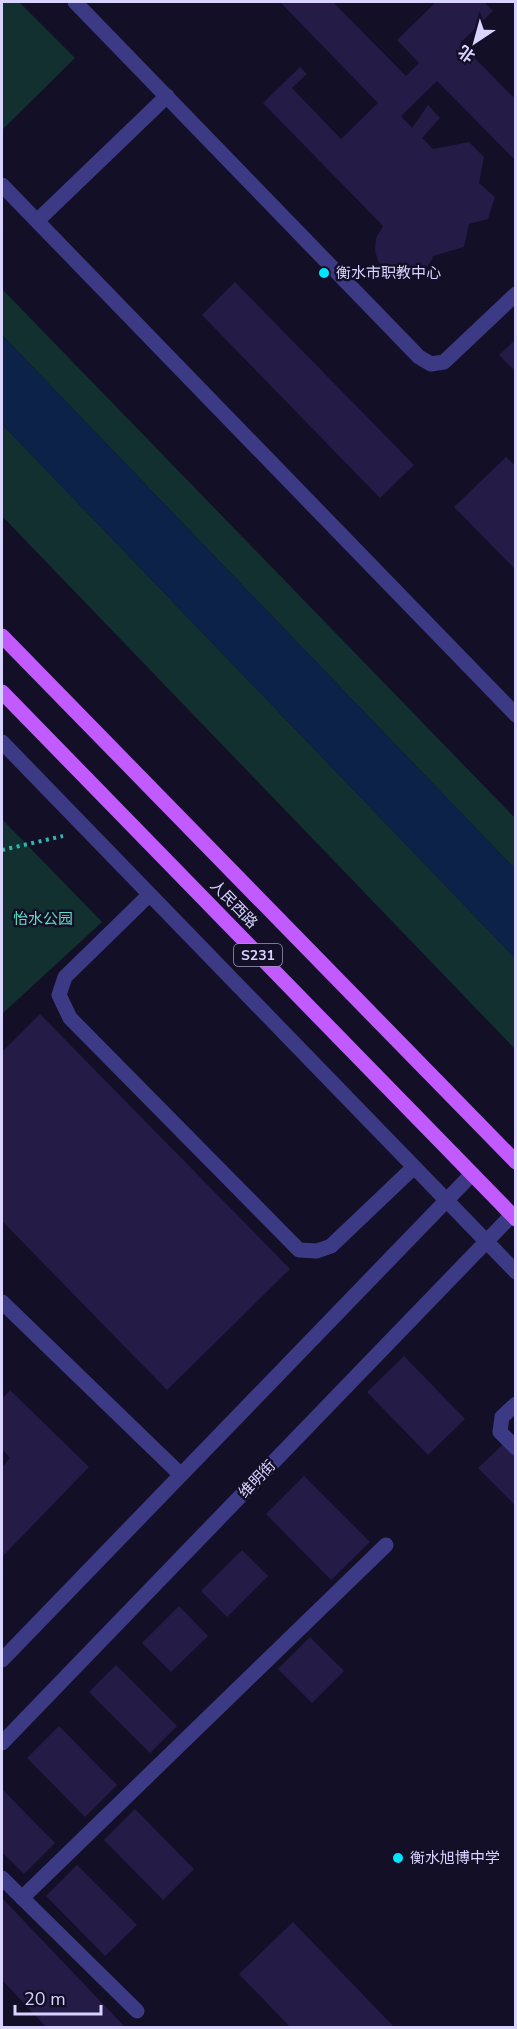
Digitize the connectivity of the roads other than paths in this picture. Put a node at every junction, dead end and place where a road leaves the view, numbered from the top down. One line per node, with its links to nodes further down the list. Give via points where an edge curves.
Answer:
1 (75, 2): 2 (street)
2 (166, 96): 4 (street); 5 (street, via 419,357 431,364 444,362)
3 (2, 185): 4 (street)
4 (37, 221): 8 (street)
5 (516, 294)
6 (2, 636): 11 (main road, 人民西路 / S231)
7 (2, 692): 13 (main road, 人民西路 / S231)
8 (516, 716)
9 (2, 742): 10 (street)
10 (149, 895): 12 (street); 12 (street, via 65,977 59,995 70,1018 299,1250 317,1251 331,1246)
11 (516, 1162)
12 (413, 1168): 14 (street)
13 (472, 1174): 14 (street); 15 (main road, 人民西路 / S231)
14 (446, 1202): 16 (street); 21 (street)
15 (514, 1217): 16 (street, 维明街)
16 (486, 1242): 17 (street); 24 (street, 维明街)
17 (516, 1272)
18 (2, 1302): 21 (street)
19 (516, 1404): 20 (street, via 502,1417 500,1432)
20 (516, 1448)
21 (181, 1475): 23 (street)
22 (386, 1545): 26 (street)
23 (2, 1660)
24 (2, 1743)
25 (2, 1878): 26 (street)
26 (22, 1898): 27 (street)
27 (137, 2012)

